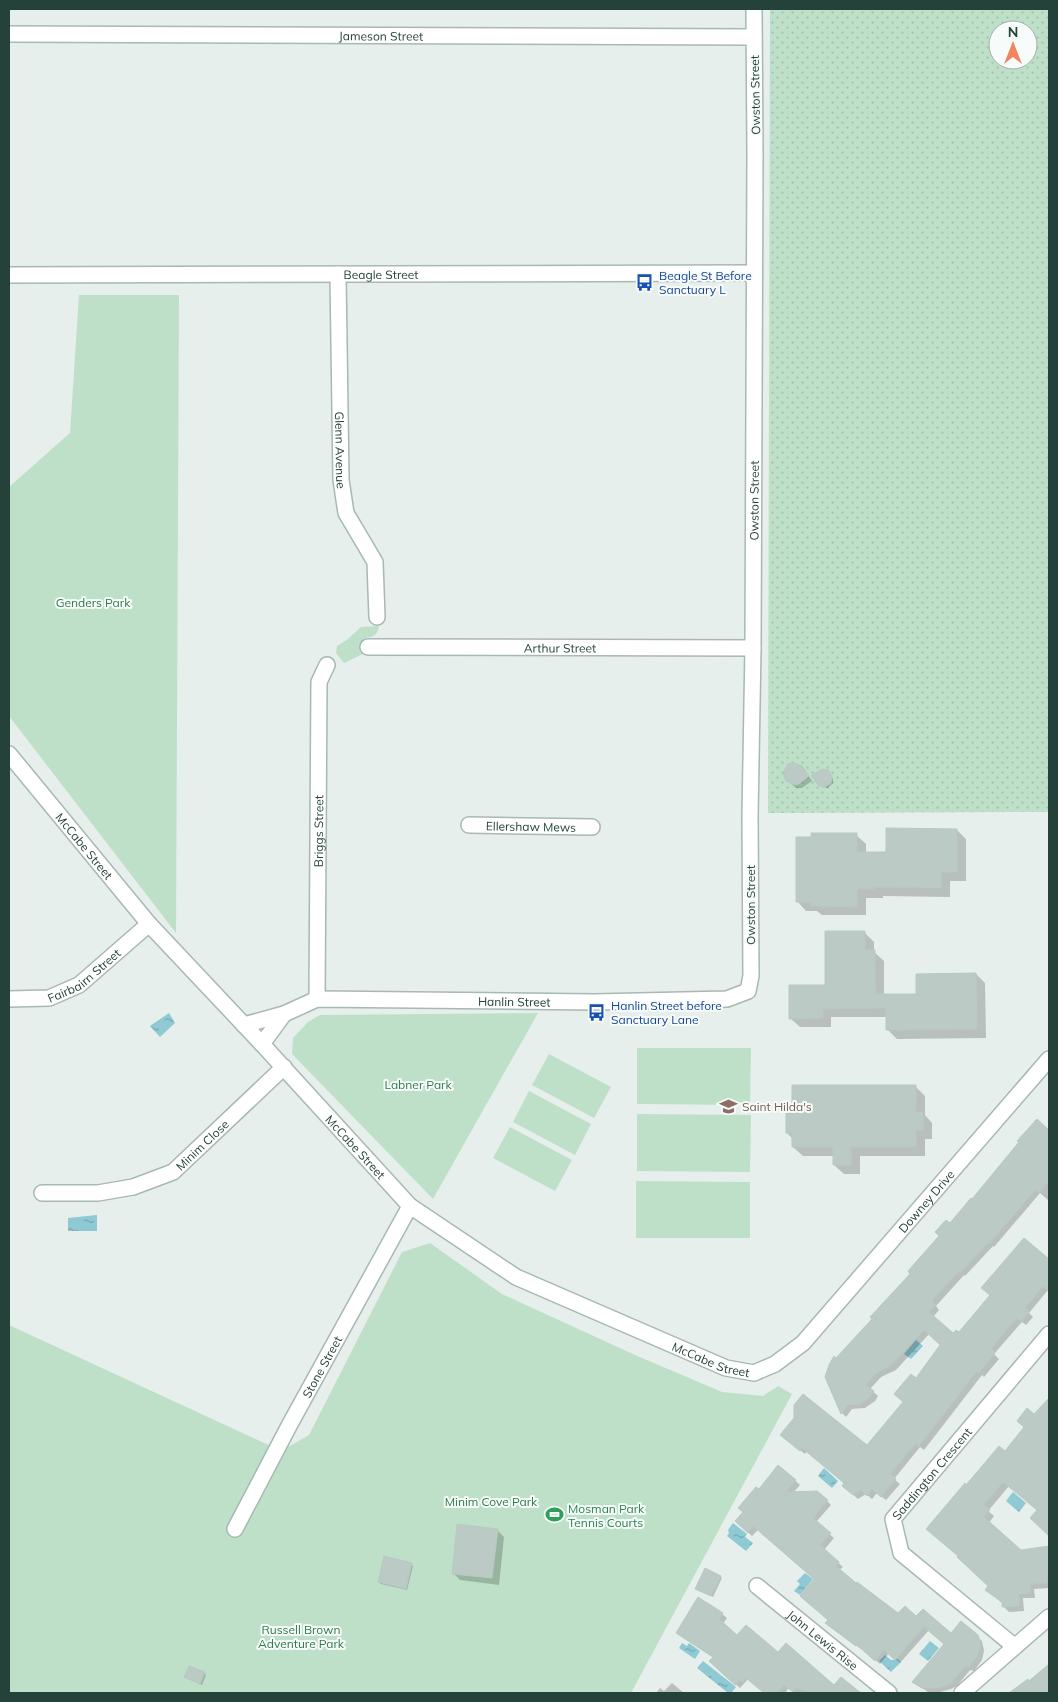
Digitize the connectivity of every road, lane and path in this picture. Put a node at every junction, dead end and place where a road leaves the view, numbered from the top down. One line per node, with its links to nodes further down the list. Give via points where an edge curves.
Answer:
1 (754, 9): 3 (street, Owston Street)
2 (9, 34): 3 (street, Jameson Street)
3 (754, 37): 5 (street, Owston Street)
4 (338, 274): 5 (street, Beagle Street); 6 (street, Beagle Street); 7 (street, Glenn Avenue, via 341,480 346,514 375,562)
5 (754, 274): 9 (street, Owston Street)
6 (9, 275)
7 (377, 617)
8 (368, 647): 9 (street, Arthur Street)
9 (753, 648): 15 (street, Owston Street, via 751,976)
10 (327, 664): 17 (street, Briggs Street, via 319,682)
11 (9, 754): 14 (street, McCabe Street)
12 (469, 825): 13 (street, Ellershaw Mews)
13 (592, 827)
14 (148, 924): 16 (street, Fairbairn Street, via 80,985 49,998); 19 (street, McCabe Street)
15 (748, 991): 17 (street, Hanlin Street, via 727,999 594,1002)
16 (9, 999)
17 (316, 999): 18 (street, Hanlin Street)
18 (284, 1014): 19 (street, Hanlin Street); 20 (street, Hanlin Street)
19 (244, 1025): 20 (street, McCabe Street)
20 (262, 1044): 22 (street, McCabe Street)
21 (1049, 1059): 26 (street, Downey Drive)
22 (284, 1067): 23 (street, Minim Close, via 173,1172 133,1187 98,1194); 24 (street, McCabe Street)
23 (42, 1194)
24 (410, 1206): 26 (street, McCabe Street, via 516,1277 726,1368 754,1373 775,1364); 27 (street, Stone Street)
25 (1049, 1334): 30 (street, Saddington Crescent, via 893,1519 901,1553)
26 (803, 1343)
27 (235, 1529)
28 (758, 1586): 31 (street, John Lewis Rise)
29 (1049, 1617): 30 (street)
30 (1014, 1646): 32 (street)
31 (889, 1693)
32 (962, 1693)

